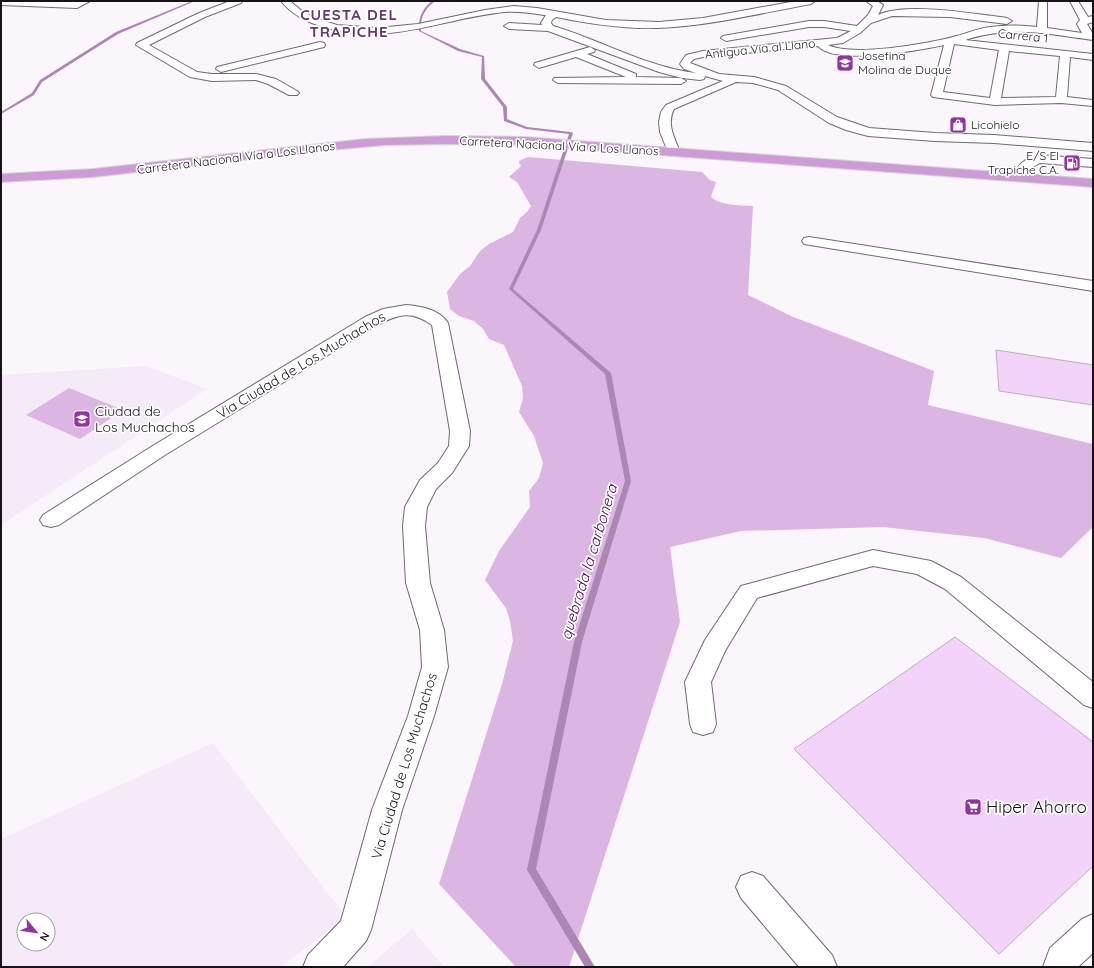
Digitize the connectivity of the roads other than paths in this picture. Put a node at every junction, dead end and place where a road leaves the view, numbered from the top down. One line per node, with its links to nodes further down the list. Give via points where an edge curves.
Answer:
1 (86, 1): 8 (street, via 77,5)
2 (238, 1): 28 (street, via 202,15 141,45)
3 (285, 1): 9 (street, via 300,15 314,22 351,30 413,27 497,10 518,9)
4 (811, 1): 9 (street, via 675,24 614,23)
5 (870, 1): 11 (street, Antigua Vía al Llano, via 878,5)
6 (1043, 1): 16 (street)
7 (1074, 1): 10 (street)
8 (1, 2)
9 (555, 14): 13 (street, via 548,18 546,23)
10 (1089, 20): 17 (street, via 1082,24)
11 (868, 21): 14 (street, Antigua Vía al Llano); 15 (street, via 890,13 936,13 1016,23)
12 (509, 26): 13 (street)
13 (549, 28): 22 (street)
14 (859, 29): 18 (street, via 802,24); 20 (street, Antigua Vía al Llano, via 839,41)
15 (1030, 30): 16 (street); 19 (street, via 996,29)
16 (1042, 31): 17 (street)
17 (1090, 37)
18 (726, 38)
19 (950, 41): 20 (street, via 842,52 832,51); 23 (street, Carrera 1); 35 (street, via 937,95)
20 (819, 44): 29 (street, Antigua Vía al Llano, via 703,54 690,57 685,62 688,67)
21 (320, 45): 28 (street)
22 (602, 46): 24 (street); 29 (street, via 680,74)
23 (1005, 47): 26 (street, Carrera 1); 35 (street)
24 (576, 54): 27 (street); 32 (street, via 638,78)
25 (1093, 57): 26 (street, Carrera 1)
26 (1067, 61): 34 (street)
27 (539, 65)
28 (194, 75): 33 (street, via 265,78)
29 (718, 77): 30 (street, Antigua Vía al Llano); 32 (street, via 687,81)
30 (736, 78): 37 (street, via 670,107 664,121 667,138); 38 (street, Antigua Vía al Llano, via 766,82 782,88 833,120 868,132)
31 (558, 80): 32 (street)
32 (639, 81)
33 (293, 93)
34 (1061, 100): 35 (street); 36 (street)
35 (995, 102)
36 (1093, 103)
37 (672, 147): 40 (highway, Carretera Nacional Vía a Los Llanos, via 487,135 399,134 82,164); 41 (highway, Carretera Nacional Vía a Los Llanos)
38 (1093, 147)
39 (1093, 163): 41 (street, via 1040,159 1025,165)
40 (22, 164)
41 (1022, 173): 43 (highway, Carretera Nacional Vía a Los Llanos)
42 (1, 178): 44 (highway, Carretera Nacional Vía a Los Llanos, via 154,168 343,145 431,139 533,142)
43 (1093, 178)
44 (1093, 183)
45 (809, 241): 46 (street)
46 (1093, 286)
47 (51, 520): 52 (street, Via Ciudad de Los Muchachos, via 164,447 371,321 391,312 403,310 423,312 440,323 456,402 460,430 459,446 445,468 427,485 416,507 414,526 418,583 432,630 435,667 388,810 355,930)
48 (1093, 697): 49 (street, via 953,583 923,567 873,558 750,592 714,647 698,682)
49 (703, 724)
50 (752, 887): 53 (street)
51 (1093, 930): 54 (street, via 1062,960)
52 (320, 967)
53 (820, 967)
54 (1060, 967)

